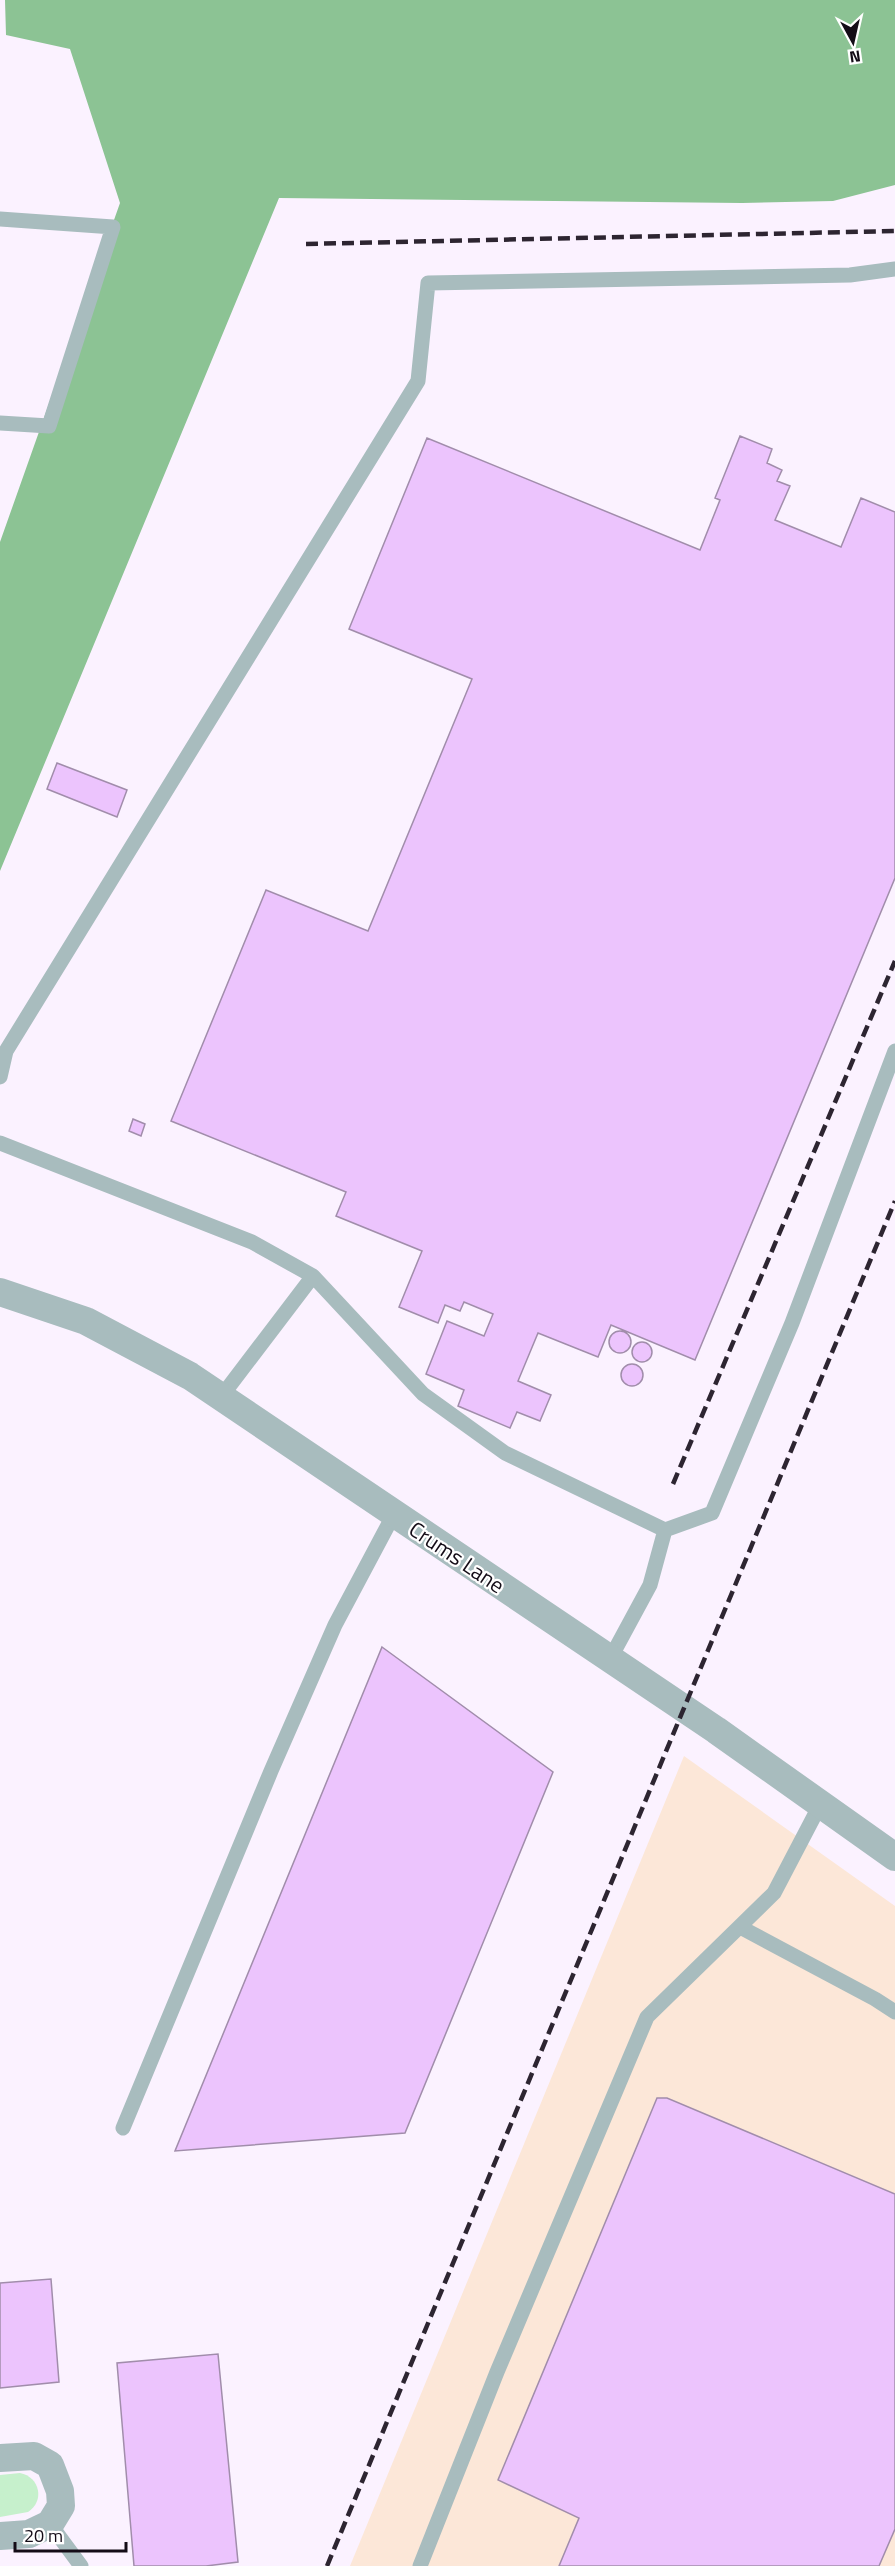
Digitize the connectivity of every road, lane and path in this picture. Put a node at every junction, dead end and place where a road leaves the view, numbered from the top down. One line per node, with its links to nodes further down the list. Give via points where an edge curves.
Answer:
1 (0, 219): 3 (lane, via 113,227 49,426)
2 (895, 269): 5 (lane, via 850,275 428,283 418,381 6,1051)
3 (0, 423)
4 (895, 1051): 11 (lane, via 792,1323 712,1513)
5 (0, 1077)
6 (0, 1143): 7 (lane, via 252,1242)
7 (314, 1276): 9 (lane); 11 (lane, via 423,1394 505,1453)
8 (0, 1292): 9 (street, Crums Lane, via 86,1321 190,1376)
9 (221, 1397): 10 (street, Crums Lane)
10 (394, 1514): 12 (street, Crums Lane); 17 (lane, via 330,1636)
11 (665, 1530): 12 (lane, via 650,1585)
12 (610, 1659): 13 (street, Crums Lane)
13 (820, 1805): 14 (street, Crums Lane); 15 (lane, via 774,1893)
14 (895, 1857)
15 (740, 1926): 16 (lane); 22 (lane, via 647,2017)
16 (895, 2012)
17 (123, 2128)
18 (0, 2458): 19 (street, via 34,2456 50,2465 61,2506)
19 (50, 2524): 20 (street, via 28,2534); 21 (lane)
20 (0, 2536)
21 (81, 2566)
22 (420, 2566)

